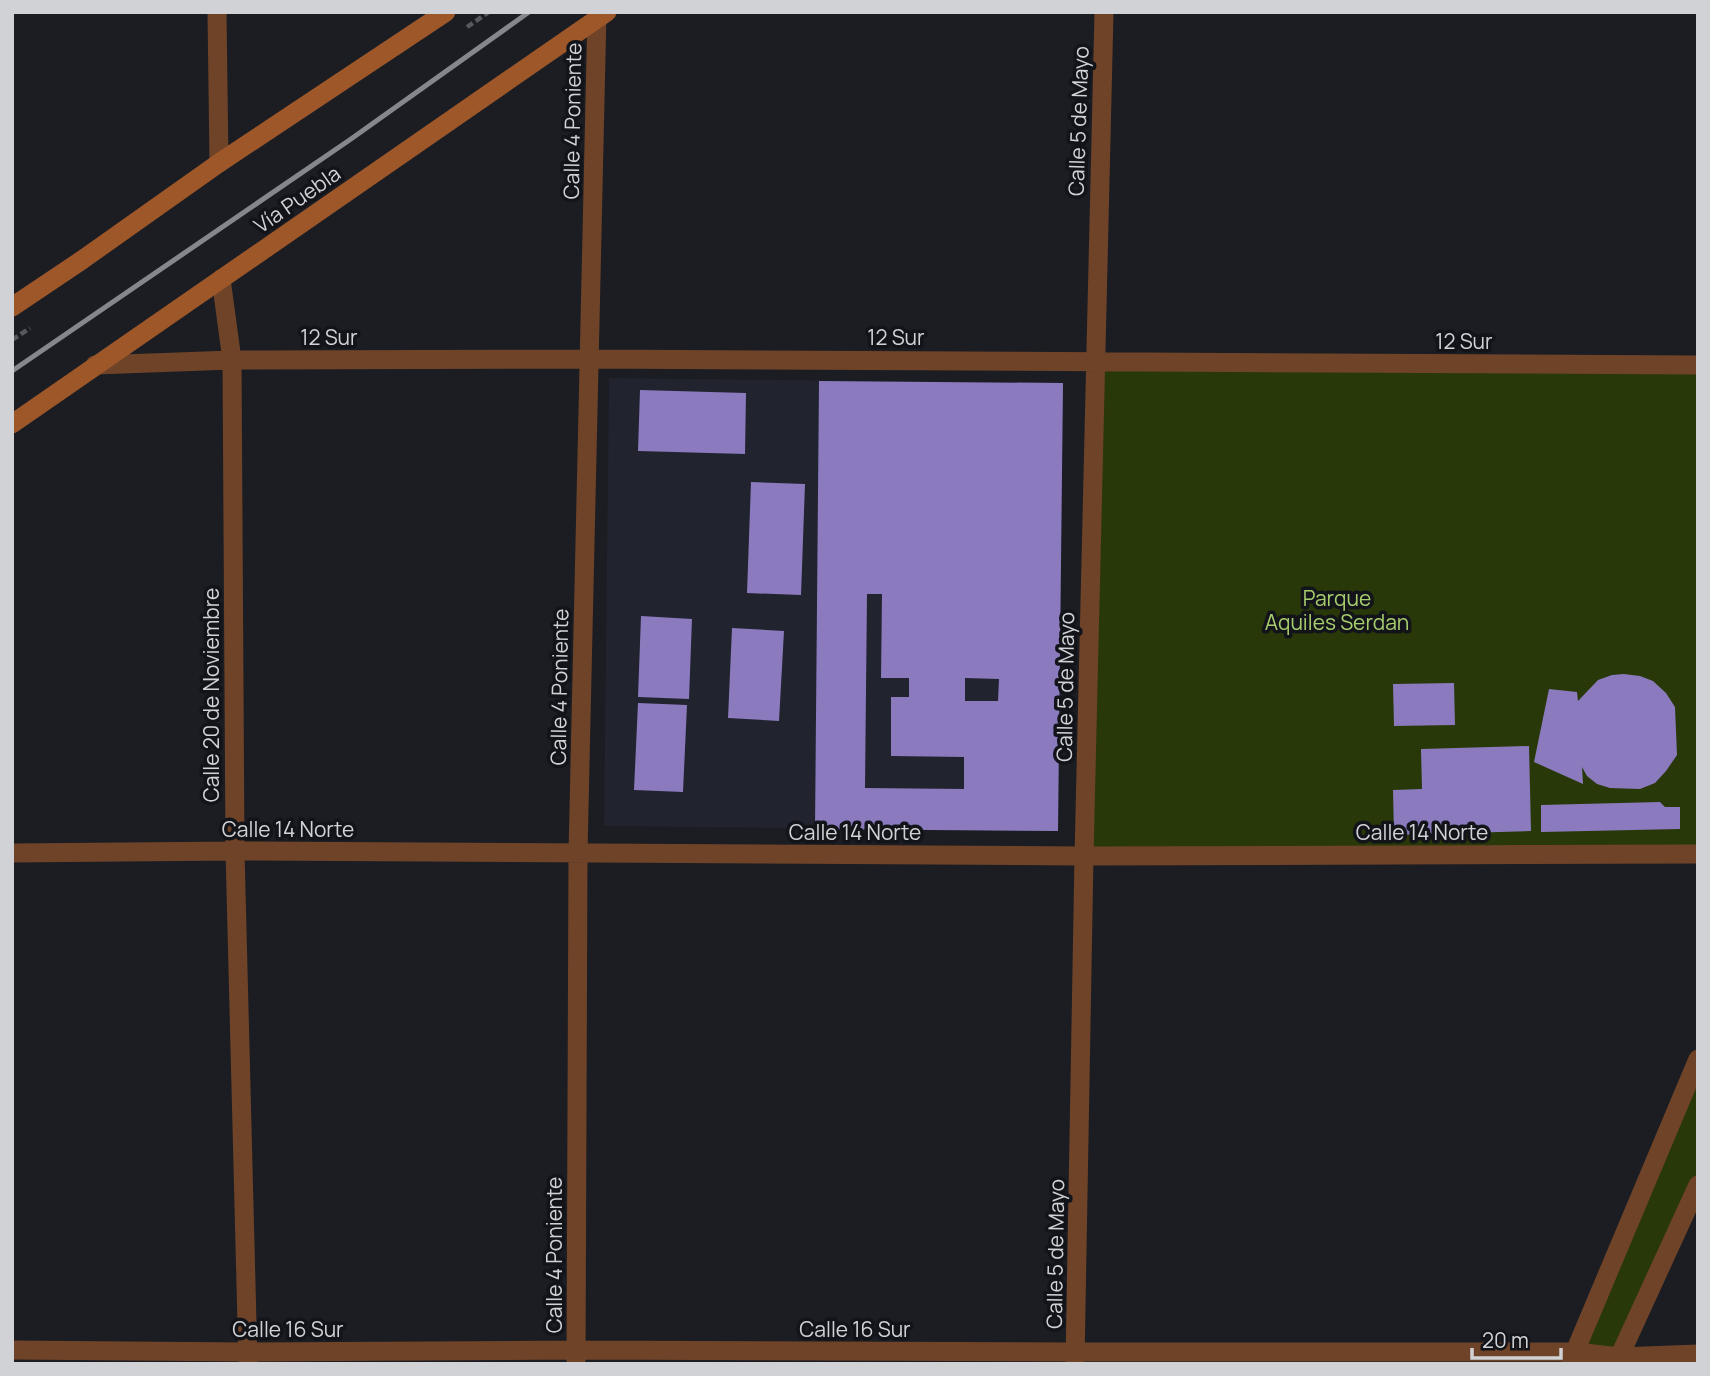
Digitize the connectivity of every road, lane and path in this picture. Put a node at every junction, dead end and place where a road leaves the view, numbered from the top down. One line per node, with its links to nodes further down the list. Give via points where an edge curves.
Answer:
1 (217, 12): 5 (street)
2 (446, 12): 5 (main road)
3 (1104, 12): 10 (street, Calle 5 de Mayo)
4 (600, 15): 6 (main road, Vía Puebla); 8 (street, Calle 4 Poniente)
5 (219, 163): 7 (main road)
6 (221, 279): 9 (street, Calle 20 de Noviembre); 11 (main road, Vía Puebla)
7 (12, 307)
8 (590, 359): 9 (street, 12 Sur); 10 (street, 12 Sur); 16 (street, Calle 4 Poniente)
9 (232, 360): 11 (street, 12 Sur); 14 (street, Calle 20 de Noviembre)
10 (1095, 361): 12 (street, 12 Sur); 18 (street, Calle 5 de Mayo)
11 (95, 365): 13 (main road, Vía Puebla)
12 (1698, 365)
13 (12, 424)
14 (235, 851): 15 (street, Calle 14 Norte); 16 (street, Calle 14 Norte); 24 (street, Calle 20 de Noviembre)
15 (12, 853)
16 (578, 853): 18 (street, Calle 14 Norte); 23 (street, Calle 4 Poniente)
17 (1698, 854): 18 (street, Calle 14 Norte)
18 (1084, 856): 25 (street, Calle 5 de Mayo)
19 (1698, 1059): 26 (street)
20 (1698, 1185): 27 (street)
21 (12, 1350): 24 (street, Calle 16 Sur)
22 (1698, 1354): 27 (street, Calle 16 Sur)
23 (576, 1357): 24 (street, Calle 16 Sur); 25 (street, Calle 16 Sur)
24 (248, 1358)
25 (1076, 1358): 26 (street, Calle 16 Sur)
26 (1572, 1358): 27 (street, Calle 16 Sur)
27 (1618, 1360)

